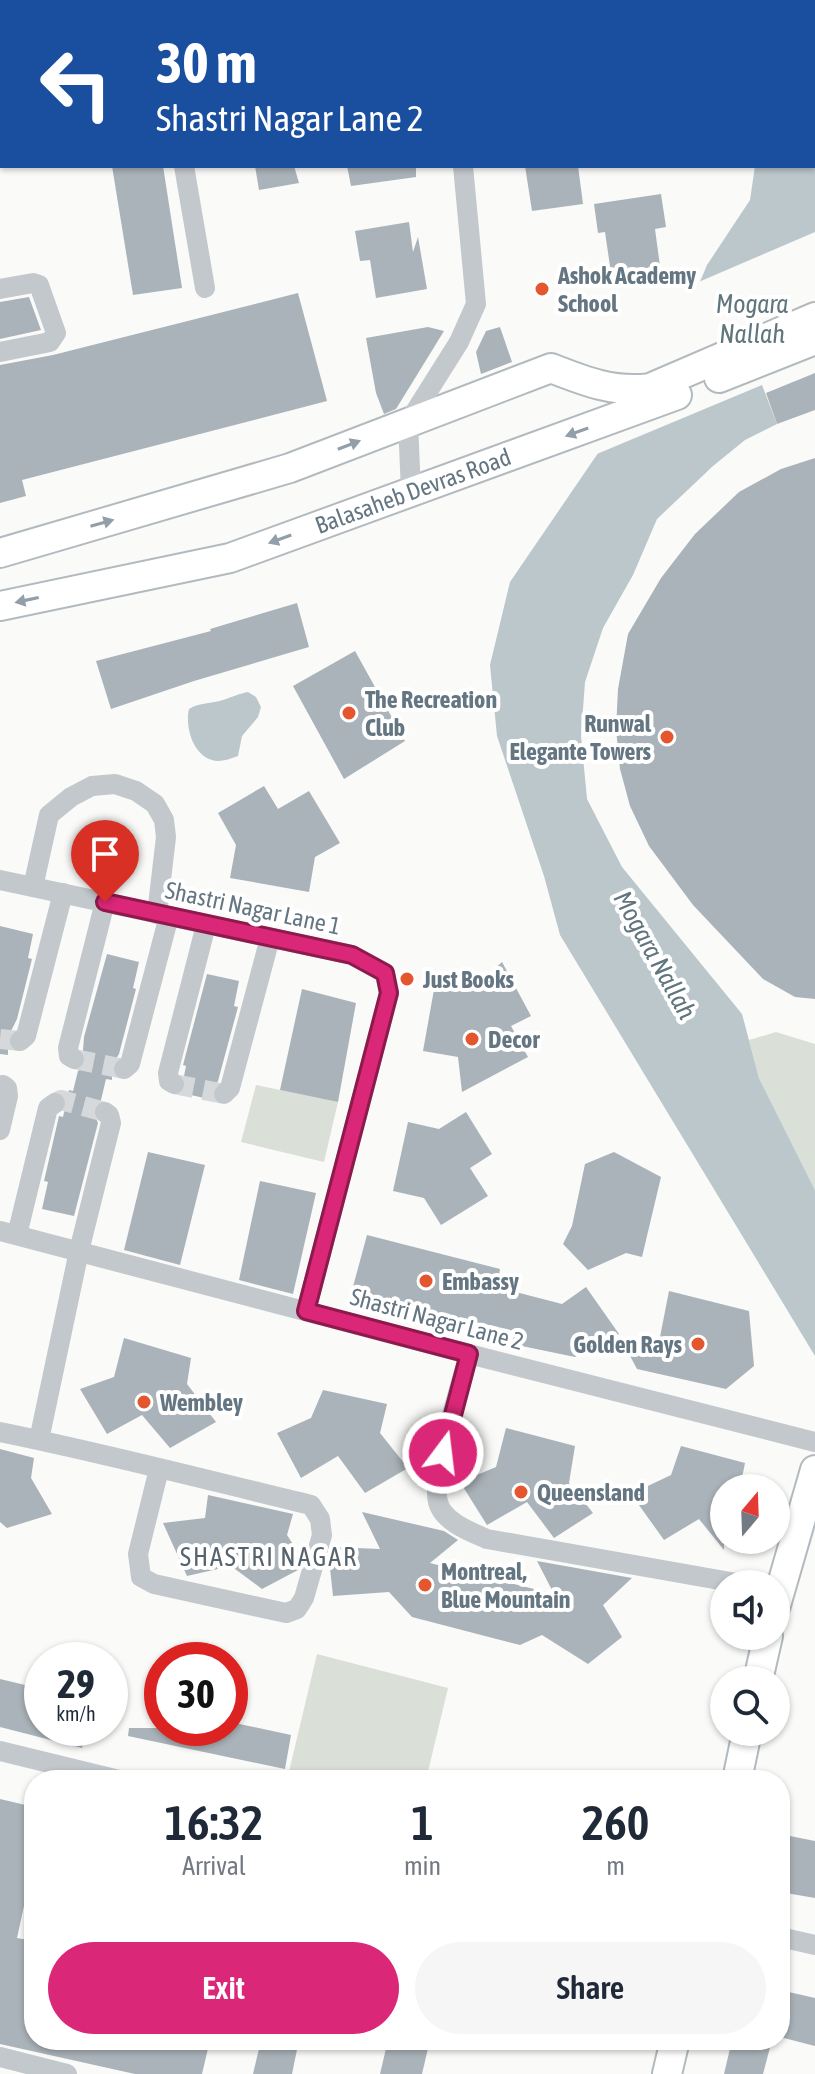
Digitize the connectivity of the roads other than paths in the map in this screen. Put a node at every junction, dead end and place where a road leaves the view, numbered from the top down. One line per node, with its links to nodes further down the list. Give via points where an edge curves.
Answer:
1 (184, 168): 3 (street)
2 (463, 168): 9 (street, via 476,304 459,342)
3 (205, 288)
4 (0, 289): 7 (street, via 39,285 56,333 50,342)
5 (815, 317): 8 (main road)
6 (815, 340): 8 (main road, Balasaheb Devras Road)
7 (0, 352)
8 (650, 397): 9 (main road, via 551,368); 10 (main road, Balasaheb Devras Road, one-way to 10)
9 (408, 423): 10 (street); 11 (main road, one-way to 9, via 290,468)
10 (411, 491): 12 (main road, Balasaheb Devras Road, one-way to 12, via 230,558)
11 (0, 553)
12 (0, 606)
13 (0, 880): 14 (street, Shastri Nagar Lane 1)
14 (33, 887): 15 (street, Shastri Nagar Lane 1); 17 (street, via 49,815 92,786 115,784 155,804 164,820)
15 (63, 893): 16 (street, Shastri Nagar Lane 1); 20 (street, via 26,1036)
16 (105, 902): 17 (street, Shastri Nagar Lane 1); 21 (street, via 68,1048)
17 (163, 915): 18 (street, Shastri Nagar Lane 1); 22 (street, via 130,1064)
18 (206, 925): 19 (street, Shastri Nagar Lane 1); 23 (street, via 168,1073)
19 (270, 938): 25 (street, via 230,1088); 31 (street, Shastri Nagar Lane 1, via 352,955 385,973 389,993)
20 (20, 1041)
21 (74, 1059)
22 (124, 1069)
23 (174, 1084)
24 (3, 1085): 28 (street, via 8,1096)
25 (224, 1094)
26 (55, 1103): 29 (street, via 48,1108)
27 (105, 1112): 30 (street, via 111,1123)
28 (0, 1130)
29 (9, 1233): 30 (street, Shastri Nagar Lane 2)
30 (79, 1251): 31 (street, Shastri Nagar Lane 2); 34 (street)
31 (306, 1311): 32 (street, Shastri Nagar Lane 2)
32 (469, 1354): 35 (street, Shastri Nagar Lane 2); 39 (street, via 437,1479 438,1505 456,1525 487,1539)
33 (0, 1432): 34 (street)
34 (39, 1440): 36 (street)
35 (815, 1442)
36 (159, 1469): 36 (street, via 138,1554 141,1577 286,1613 297,1609 322,1535 311,1505)
37 (815, 1470): 38 (main road)
38 (785, 1570)
39 (710, 1578)
40 (744, 1746): 43 (main road)
41 (0, 1751): 42 (street)
42 (78, 1770)
43 (739, 1770)
44 (790, 1939): 45 (street)
45 (815, 1945)
46 (673, 2050): 49 (main road)
47 (0, 2057): 48 (street)
48 (67, 2074)
49 (667, 2074)

